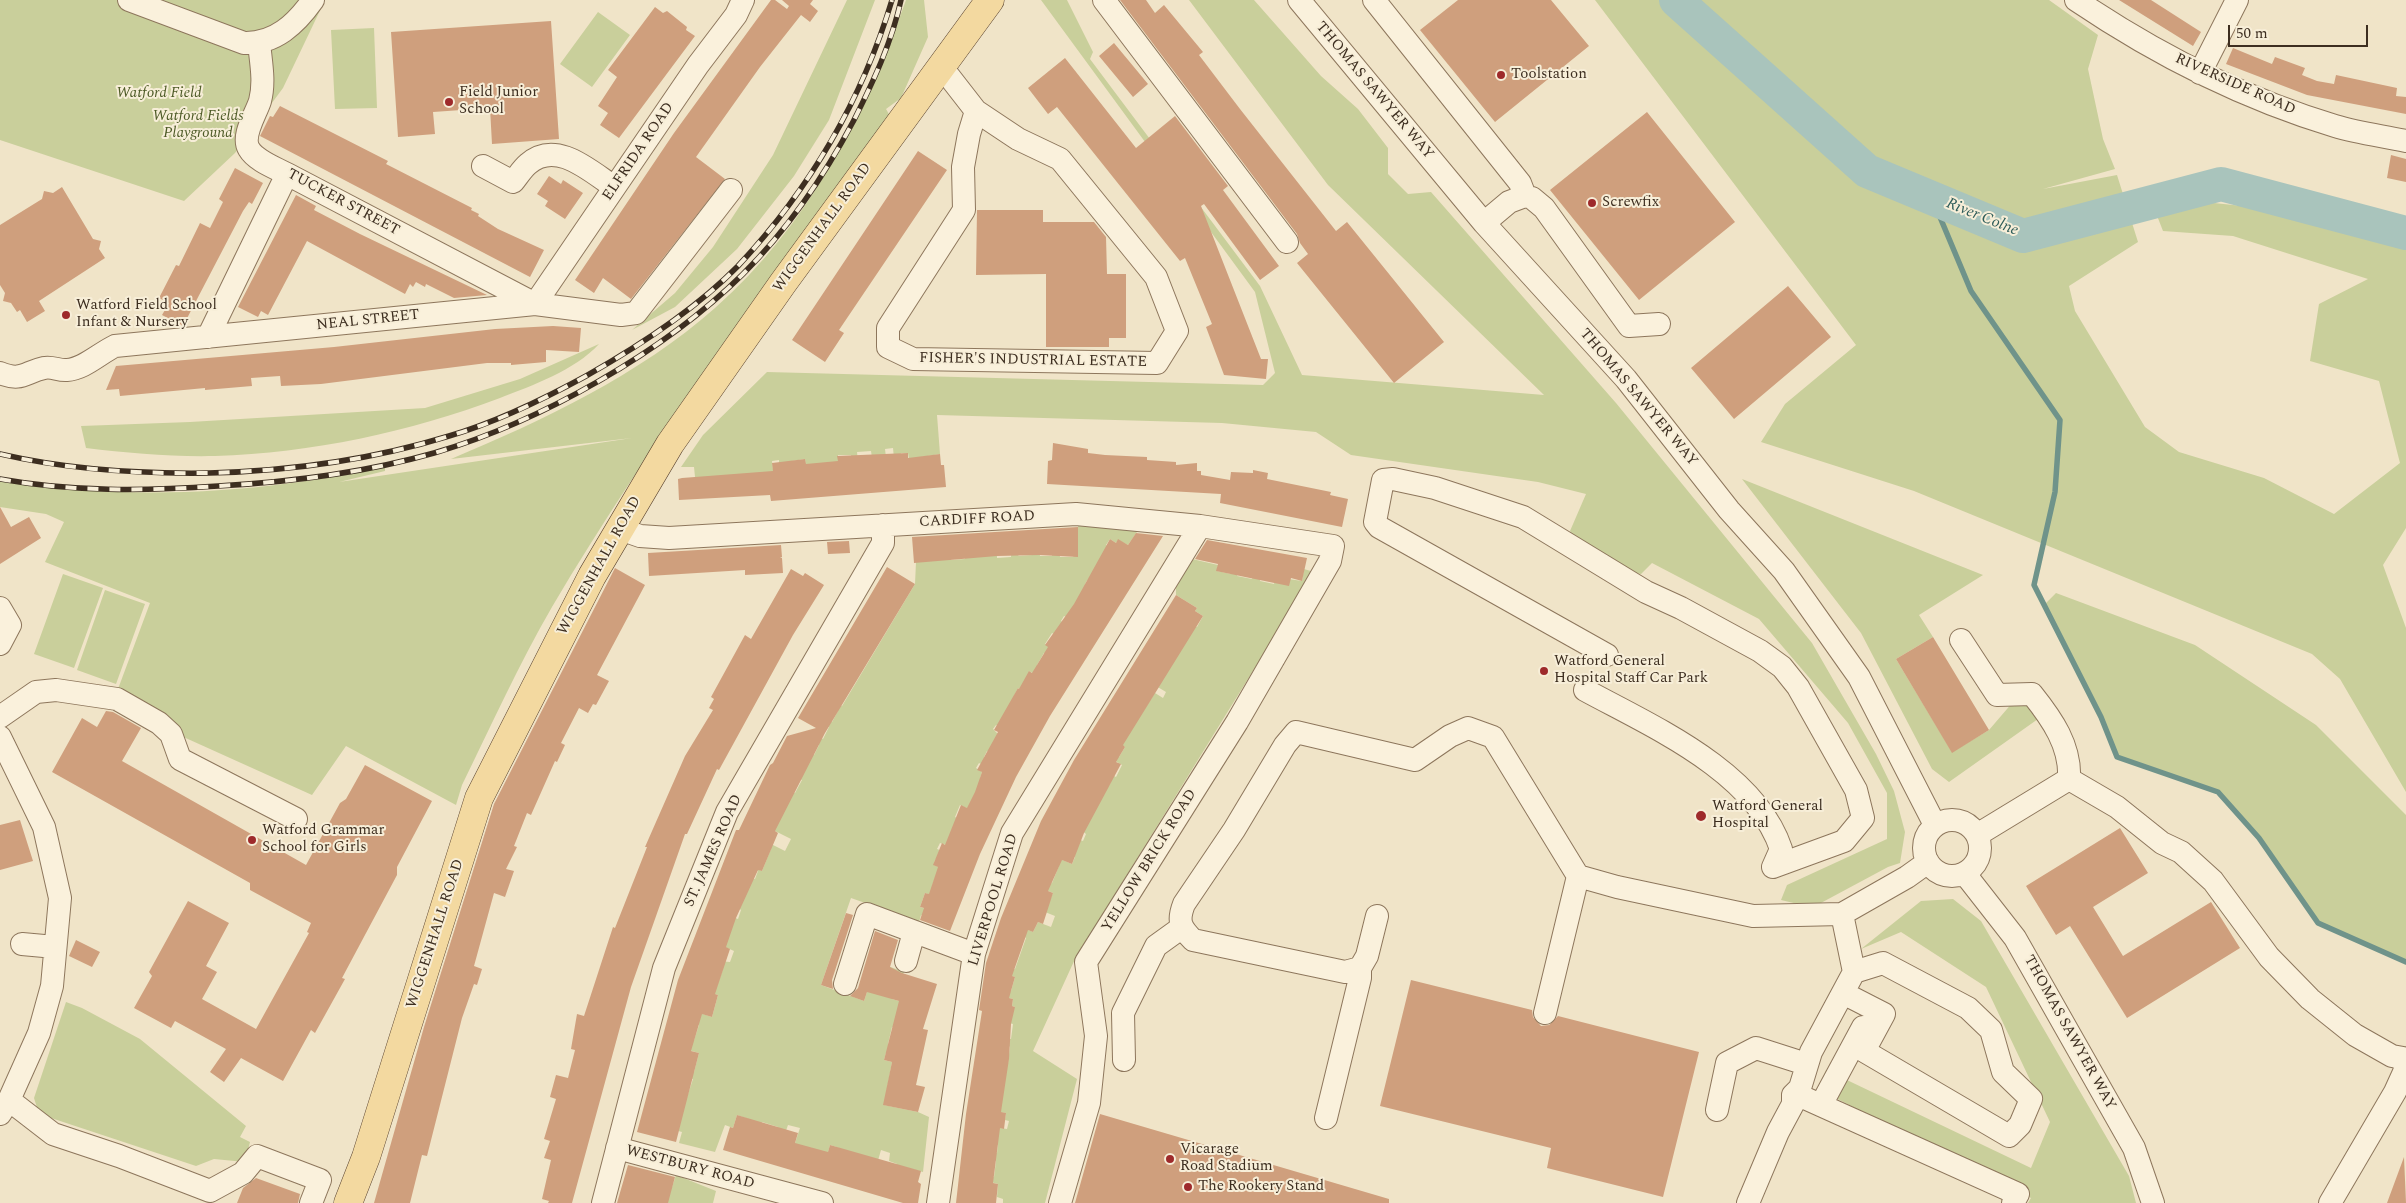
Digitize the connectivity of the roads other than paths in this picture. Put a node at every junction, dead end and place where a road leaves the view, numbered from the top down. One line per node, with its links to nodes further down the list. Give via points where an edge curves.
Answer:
1 (129, 0): 10 (street, via 244,43)
2 (313, 0): 10 (street, via 283,32)
3 (743, 0): 17 (street, ELFRIDA ROAD, via 736,15)
4 (1104, 0): 21 (street)
5 (1299, 0): 20 (street, THOMAS SAWYER WAY)
6 (1374, 0): 19 (street, via 1509,168)
7 (2076, 0): 12 (street, RIVERSIDE ROAD, via 2120,29)
8 (2237, 0): 12 (street)
9 (988, 1): 11 (main road, WIGGENHALL ROAD)
10 (259, 43): 16 (street, TUCKER STREET, via 263,76 260,100 246,142 257,157)
11 (941, 66): 13 (street, FISHER'S INDUSTRIAL ESTATE); 28 (main road, WIGGENHALL ROAD, via 670,444)
12 (2200, 73): 14 (street, RIVERSIDE ROAD, via 2268,103 2337,126)
13 (976, 111): 13 (street, FISHER'S INDUSTRIAL ESTATE, via 1018,139 1060,158 1156,277 1177,331 1157,363 912,359 888,347 888,328 964,210 963,167)
14 (2406, 140)
15 (483, 166): 17 (street, via 513,182 539,156 554,153 578,162)
16 (287, 174): 22 (street, TUCKER STREET); 24 (street)
17 (614, 187): 22 (street, ELFRIDA ROAD)
18 (731, 190): 22 (street, NEAL STREET, via 636,313 621,315)
19 (1525, 196): 20 (street, via 1509,202); 23 (street, via 1544,208 1629,326)
20 (1484, 223): 39 (street, THOMAS SAWYER WAY, via 1626,379 1729,510 1784,571 1859,677)
21 (1287, 242)
22 (535, 304): 24 (street, NEAL STREET)
23 (1658, 324)
24 (208, 337): 25 (street, NEAL STREET, via 115,346 66,371 45,367 25,376)
25 (0, 373)
26 (883, 525): 27 (street, CARDIFF ROAD, via 1076,514); 28 (street, CARDIFF ROAD, via 669,538 640,536); 65 (street, ST. JAMES ROAD, via 883,542 727,812 664,968)
27 (1200, 526): 29 (street, CARDIFF ROAD); 50 (street, LIVERPOOL ROAD, via 1012,834)
28 (620, 529): 67 (main road, WIGGENHALL ROAD, via 592,576 479,798 366,1157)
29 (1333, 546): 71 (street, YELLOW BRICK ROAD, via 1330,560 1237,722 1086,962 1096,1036 1089,1103)
30 (0, 608): 32 (street, via 10,624)
31 (1961, 640): 37 (street, via 1997,695 2032,694 2064,744 2070,763)
32 (0, 644)
33 (1607, 655): 34 (street, via 1380,527 1375,522 1383,480 1393,479 1435,488 1523,517 1646,592 1760,651 1782,667 1798,687 1856,790 1863,818 1844,841 1773,867 1781,849 1774,829 1756,805 1726,776 1697,751)
34 (1585, 690)
35 (0, 717): 38 (street, via 36,692 56,690 117,699 159,723 171,734 180,759)
36 (2, 746): 49 (street, via 44,827 60,898)
37 (2070, 779): 40 (street); 75 (street, via 2117,807 2162,843 2181,852 2213,881 2269,957 2310,999 2355,1035 2392,1056 2404,1058 2405,1070 2395,1092)
38 (296, 819)
39 (1935, 825): 40 (street, via 1948,820 1962,821); 41 (street, via 1928,832 1924,844)
40 (1978, 835): 42 (street, via 1978,857)
41 (1928, 862): 42 (street, via 1941,874); 44 (street)
42 (1965, 874): 74 (street, THOMAS SAWYER WAY, via 2015,938 2134,1148)
43 (1578, 876): 44 (street, via 1753,916); 46 (street, via 1519,768 1493,737 1468,728 1415,760 1296,732 1184,904 1179,916); 56 (street)
44 (1842, 914): 53 (street)
45 (1377, 916): 52 (street, via 1367,956)
46 (1181, 928): 52 (street, via 1193,940 1345,972); 58 (street, via 1156,946 1123,1013)
47 (914, 932): 50 (street); 51 (street); 54 (street, via 867,914)
48 (22, 944): 49 (street)
49 (55, 947): 62 (street, via 52,986 39,1033)
50 (974, 954): 70 (street, LIVERPOOL ROAD)
51 (906, 961)
52 (1360, 968): 64 (street)
53 (1854, 972): 55 (street); 57 (street, via 1883,963 1968,1008 1991,1030 2003,1072 2031,1099 2020,1125 2010,1136 1864,1051)
54 (844, 984)
55 (1843, 993): 57 (street, via 1884,1014); 59 (street)
56 (1545, 1013)
57 (1877, 1027): 61 (street, via 1865,1022)
58 (1124, 1060)
59 (1806, 1064): 60 (street, via 1800,1088); 63 (street, via 1756,1048 1727,1062)
60 (1793, 1095): 61 (street); 72 (street, via 1793,1104)
61 (1820, 1105): 73 (street, via 2018,1194)
62 (4, 1107): 66 (street, via 53,1134 210,1191 243,1173 257,1156 320,1180)
63 (1717, 1110)
64 (1326, 1118)
65 (617, 1148): 68 (street, ST. JAMES ROAD); 69 (street, WESTBURY ROAD)
66 (311, 1203)
67 (348, 1203)
68 (603, 1203)
69 (822, 1203)
70 (938, 1203)
71 (1060, 1203)
72 (1748, 1203)
73 (2013, 1203)
74 (2153, 1203)
75 (2330, 1203)

